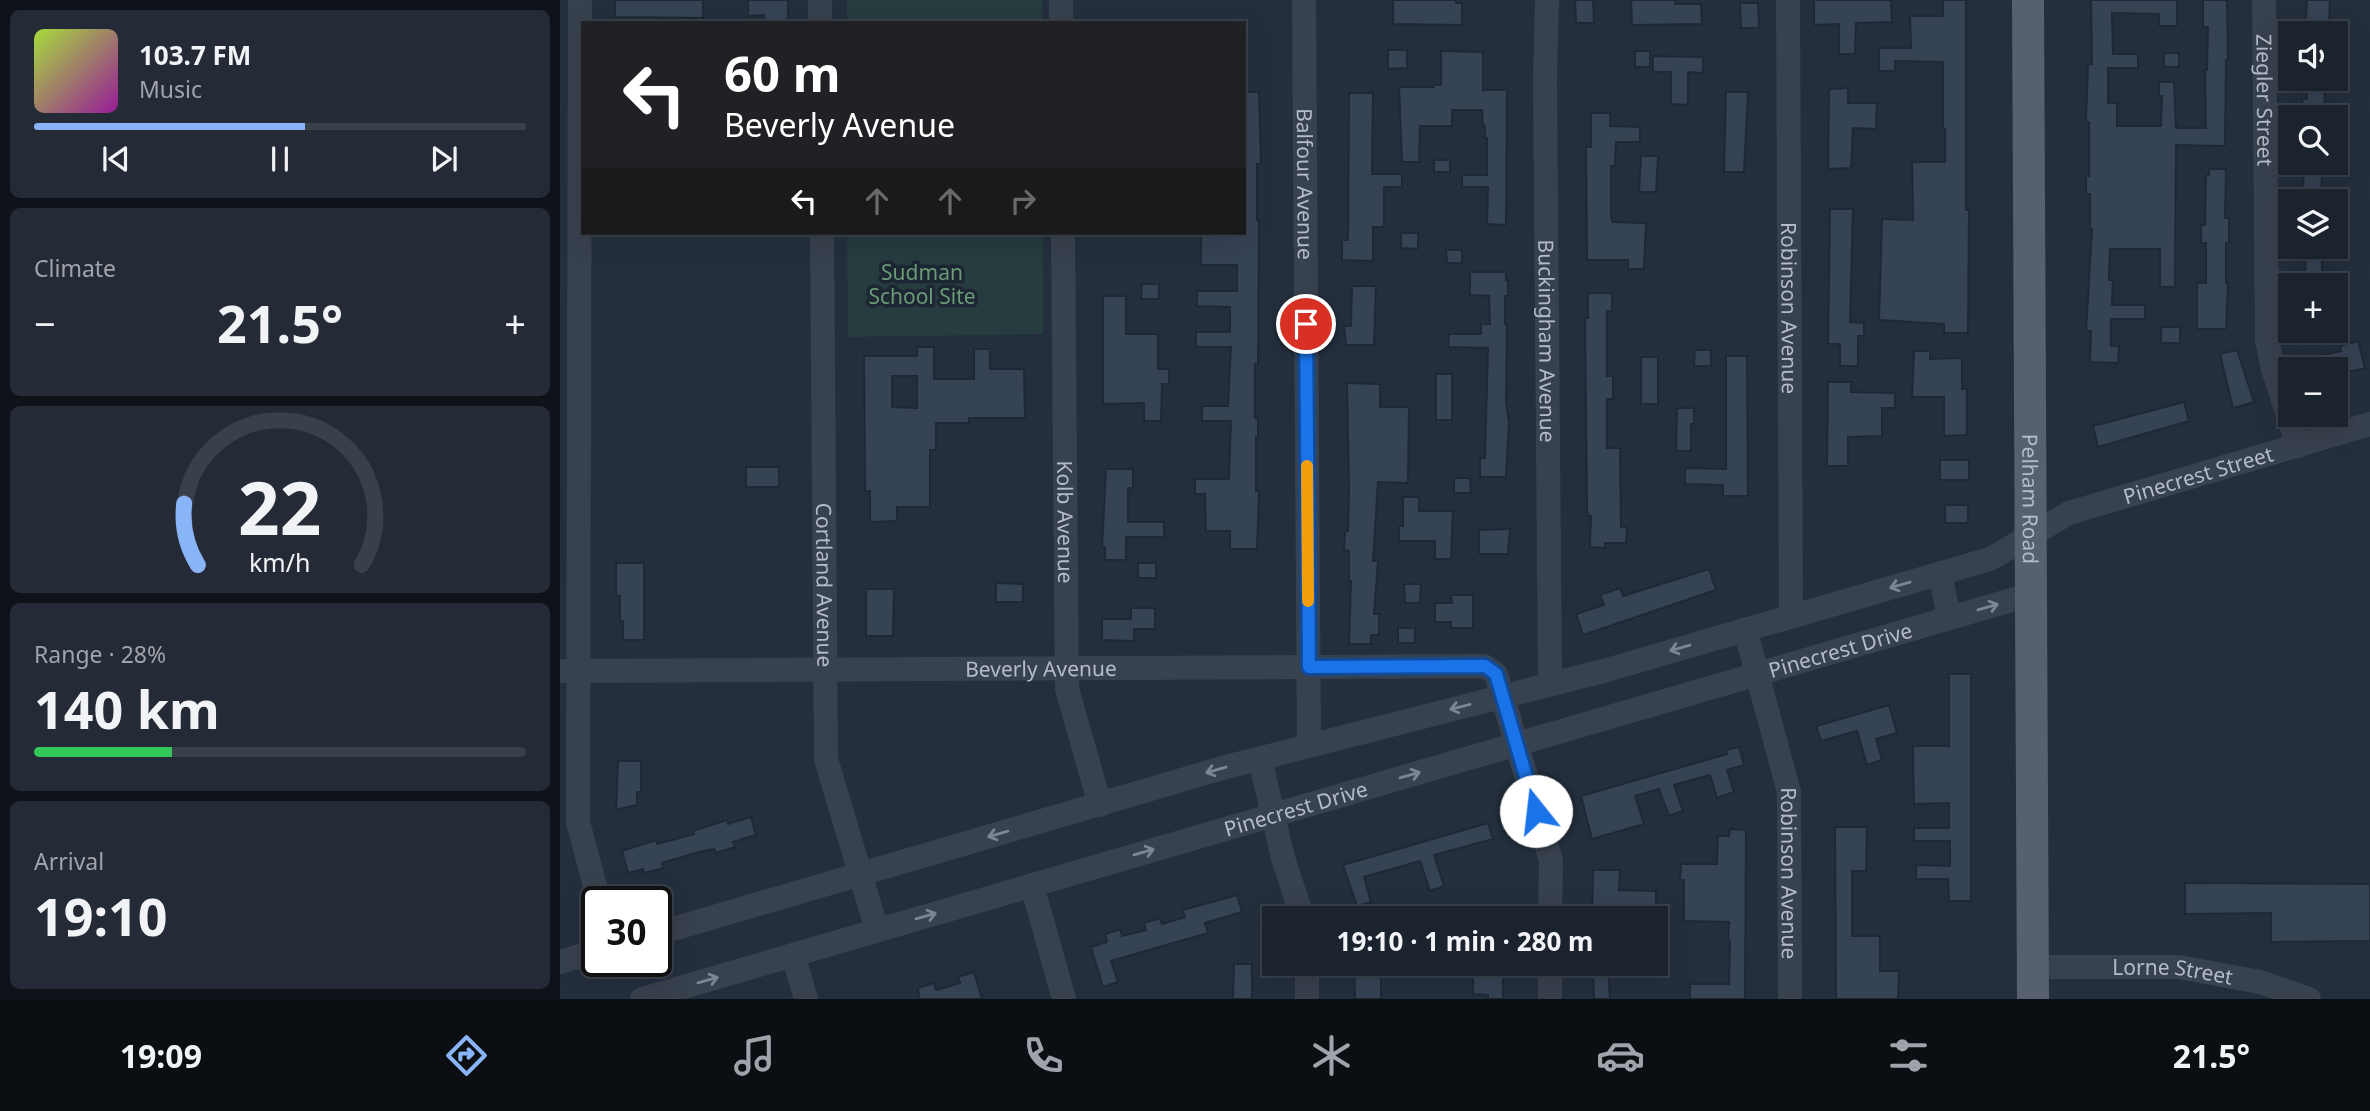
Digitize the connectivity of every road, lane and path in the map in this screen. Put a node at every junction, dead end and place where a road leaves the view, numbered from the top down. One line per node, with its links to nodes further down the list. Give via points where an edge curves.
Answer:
1 (580, 0): 23 (street)
2 (820, 0): 9 (street)
3 (1061, 0): 10 (street)
4 (1304, 0): 22 (street, Balfour Avenue)
5 (1547, 0): 26 (street, Buckingham Avenue)
6 (1788, 0): 18 (street, Robinson Avenue)
7 (2028, 0): 15 (main road, Pelham Road)
8 (2264, 0): 14 (street, Ziegler Street, via 2267,340)
9 (820, 21)
10 (1061, 21)
11 (822, 235): 24 (street, Cortland Avenue)
12 (1063, 235): 21 (street, Kolb Avenue)
13 (2370, 424): 14 (street, Pinecrest Street)
14 (2298, 446): 15 (street, Pinecrest Street, via 2069,513)
15 (2032, 536): 16 (street, via 1990,559); 17 (main road, Pelham Road)
16 (1940, 573): 18 (street, one-way to 18); 19 (street)
17 (2032, 594): 19 (street, Pinecrest Drive, one-way to 17); 43 (main road, Pelham Road)
18 (1791, 616): 20 (street)
19 (1949, 618): 25 (street, Pinecrest Drive)
20 (1745, 629): 25 (street, Robinson Avenue); 26 (street, one-way to 26)
21 (1066, 667): 22 (street, Beverly Avenue); 24 (street, Beverly Avenue); 31 (street, Kolb Avenue, via 1066,689)
22 (1309, 667): 27 (street, Beverly Avenue, via 1485,666 1496,674); 29 (street, Balfour Avenue)
23 (569, 671): 24 (street, Beverly Avenue); 35 (street, via 578,822)
24 (825, 671): 33 (street, Cortland Avenue, via 826,759)
25 (1758, 673): 28 (street, Pinecrest Drive); 51 (street, Robinson Avenue, via 1789,792)
26 (1550, 684): 27 (street)
27 (1503, 696): 28 (street); 29 (street, one-way to 29)
28 (1517, 744): 32 (street, Pinecrest Drive, one-way to 28); 37 (street, via 1551,861)
29 (1309, 746): 30 (street)
30 (1260, 759): 31 (street, one-way to 31); 32 (street)
31 (1100, 804): 33 (street, one-way to 33)
32 (1272, 815): 34 (street, Pinecrest Drive, one-way to 32); 36 (street)
33 (860, 874): 38 (street); 39 (street, Cortland Avenue)
34 (1032, 885): 39 (street, Pinecrest Drive, one-way to 34); 48 (street)
35 (595, 886)
36 (1299, 906)
37 (1550, 906)
38 (672, 929)
39 (877, 930): 40 (street, Pinecrest Drive)
40 (793, 955): 46 (street, Pinecrest Drive, one-way to 40); 47 (street)
41 (581, 956): 42 (street)
42 (560, 962)
43 (2033, 967): 52 (main road, Pelham Road); 53 (street, Lorne Street, via 2179,967 2260,982)
44 (1307, 976): 49 (street)
45 (1550, 976): 50 (street)
46 (642, 999)
47 (806, 999)
48 (1064, 999)
49 (1307, 999)
50 (1550, 999)
51 (1790, 999)
52 (2033, 999)
53 (2309, 999)

